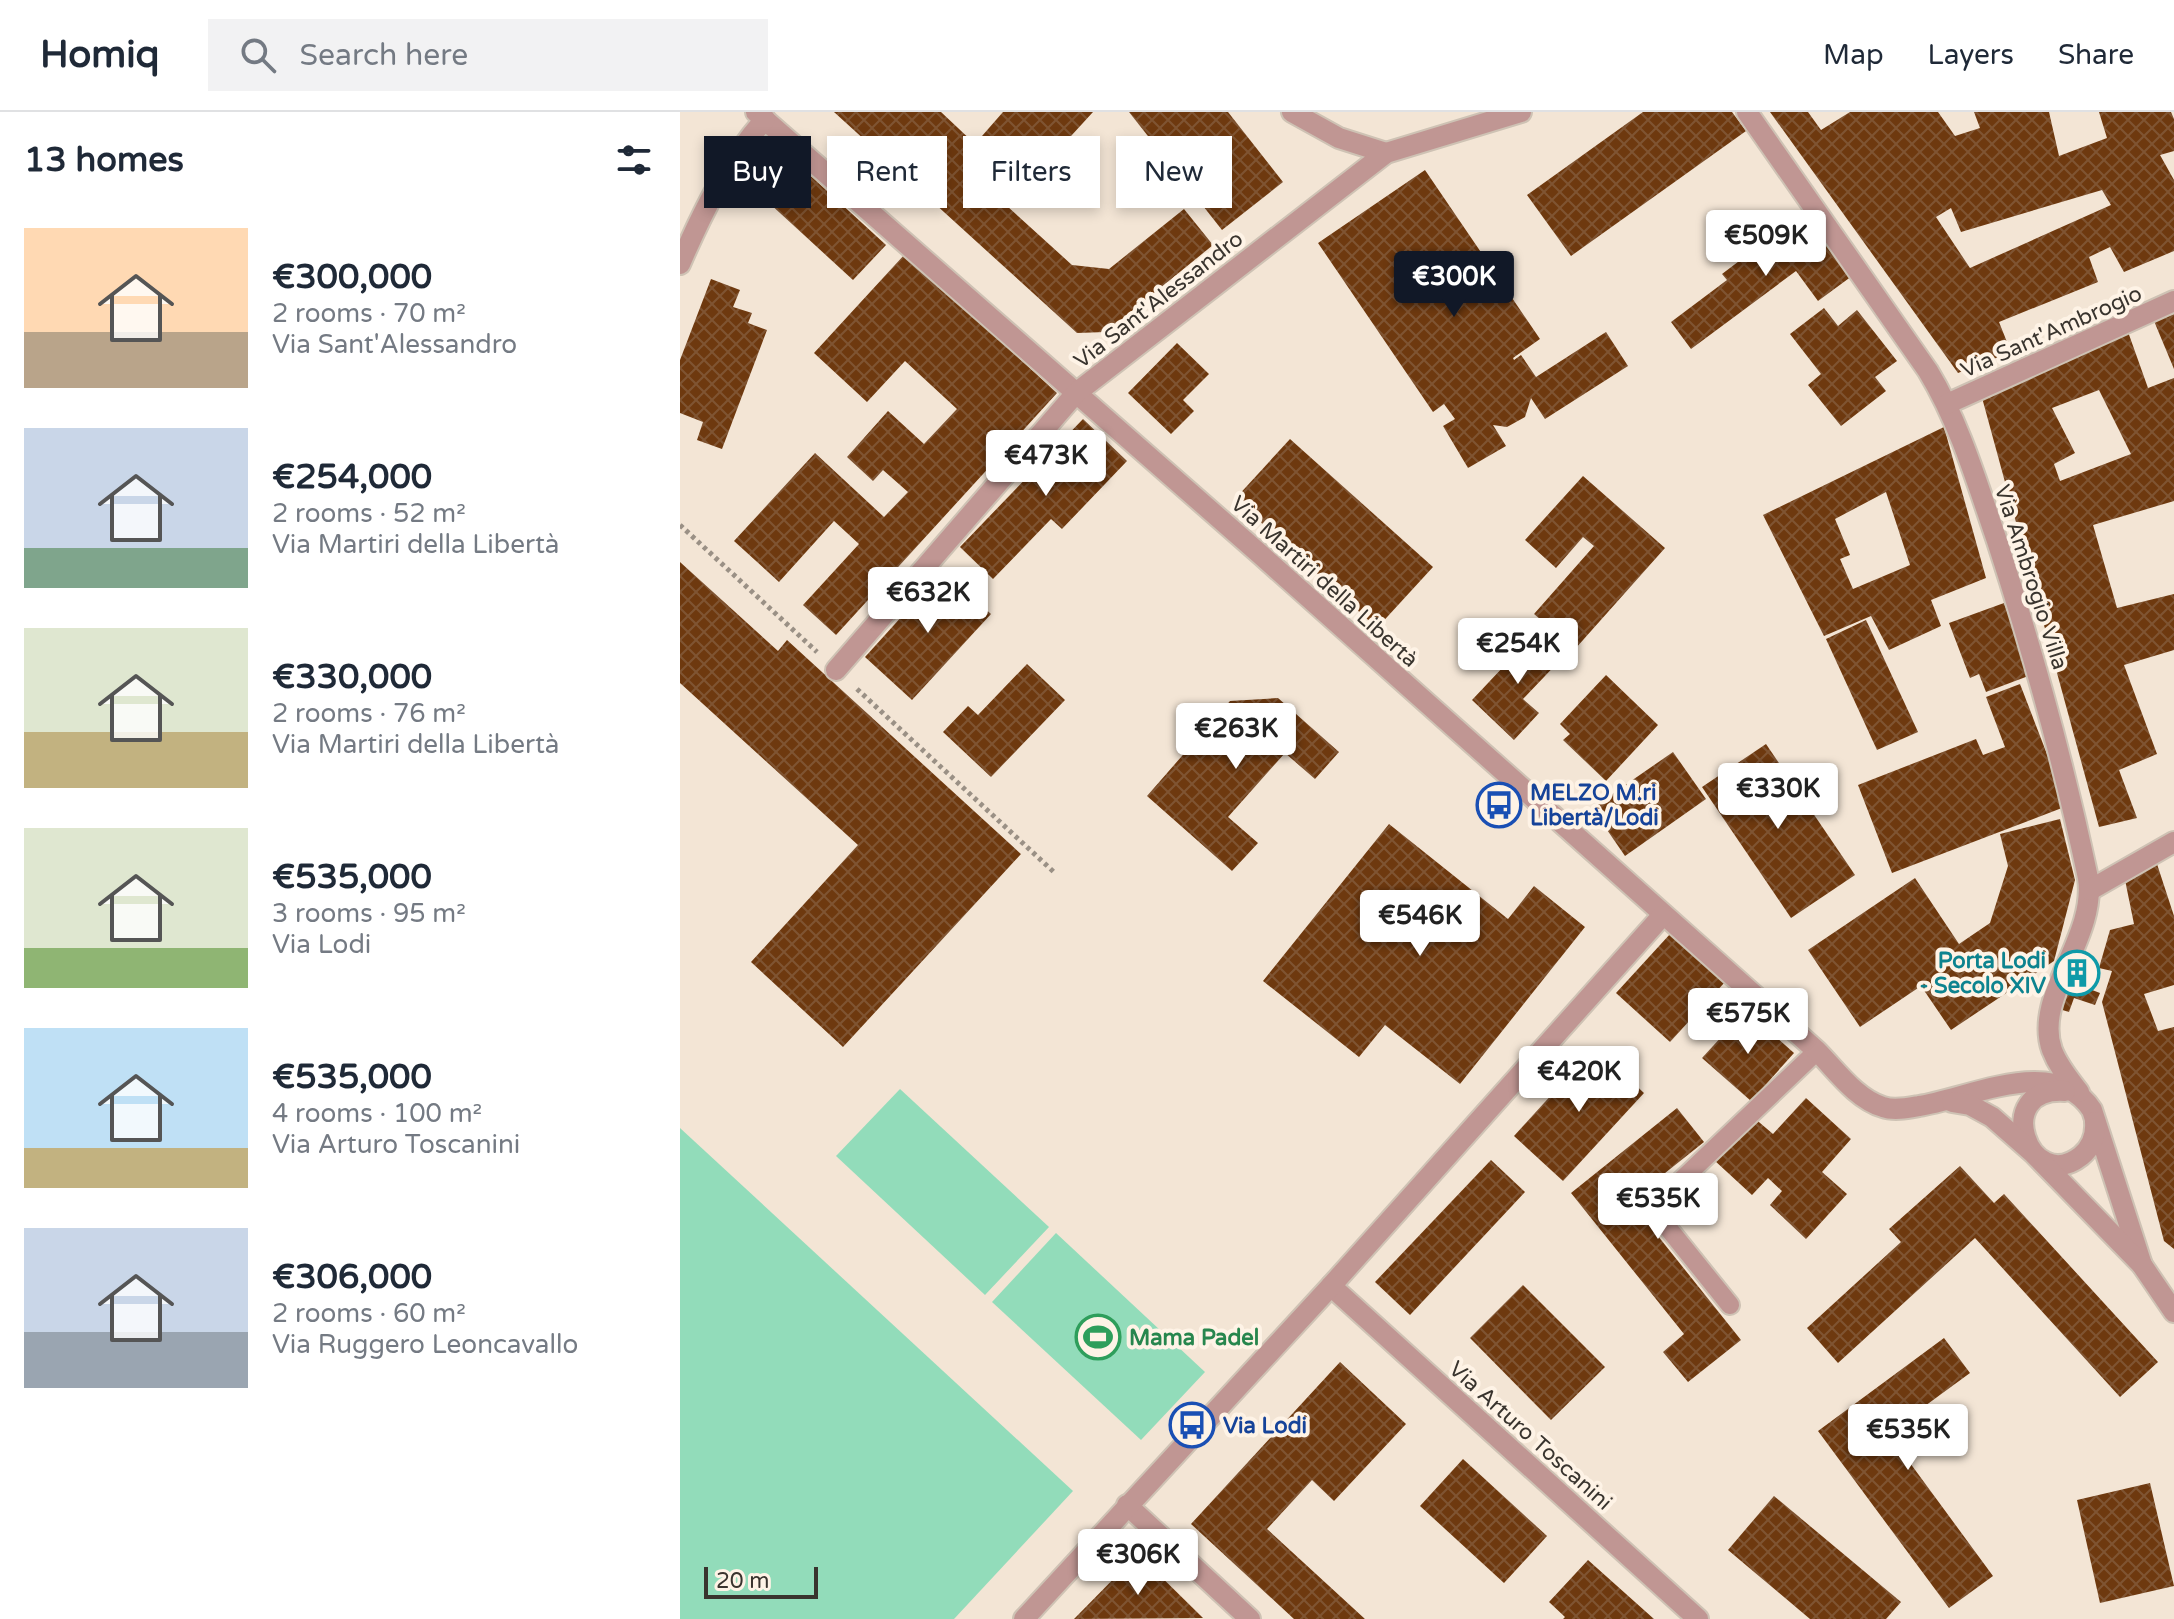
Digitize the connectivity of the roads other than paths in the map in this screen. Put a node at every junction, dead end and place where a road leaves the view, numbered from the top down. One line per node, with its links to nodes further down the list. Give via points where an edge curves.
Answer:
1 (1292, 112): 5 (street, via 1339,138)
2 (1521, 112): 5 (street, Via Sant'Alessandro)
3 (1747, 112): 9 (street, Via Ambrogio Villa)
4 (760, 116): 6 (street, via 724,174); 8 (street, Via Martiri della Libertà)
5 (1386, 153): 8 (street, Via Sant'Alessandro)
6 (680, 264)
7 (2174, 301): 9 (street, Via Sant'Ambrogio)
8 (1076, 393): 10 (street, Via Sant'Alessandro); 13 (street, Via Martiri della Libertà)
9 (1947, 404): 12 (street, Via Ambrogio Villa, via 2029,640)
10 (836, 670)
11 (2174, 842): 12 (street)
12 (2090, 890): 16 (street, Via Ambrogio Villa, via 2086,919 2048,1020 2058,1063)
13 (1662, 916): 14 (street, Via Martiri della Libertà); 19 (street)
14 (1817, 1051): 15 (street, Via Martiri della Libertà, via 1858,1092 1882,1107); 20 (lane, via 1652,1208)
15 (1948, 1102): 16 (street, Via Martiri della Libertà, via 2006,1085 2040,1082 2065,1086); 17 (street, via 1970,1105 1992,1117)
16 (2090, 1109): 17 (street, via 2096,1127 2093,1140 2078,1158 2054,1163); 17 (street, via 2062,1090 2034,1099 2022,1129); 18 (street, Via Ambrogio Villa)
17 (2033, 1153): 18 (street)
18 (2142, 1265): 21 (street)
19 (1331, 1286): 22 (street); 25 (street, Via Arturo Toscanini)
20 (1730, 1305)
21 (2174, 1312)
22 (1127, 1505): 23 (street); 24 (street)
23 (1024, 1619)
24 (1250, 1619)
25 (1698, 1619)

